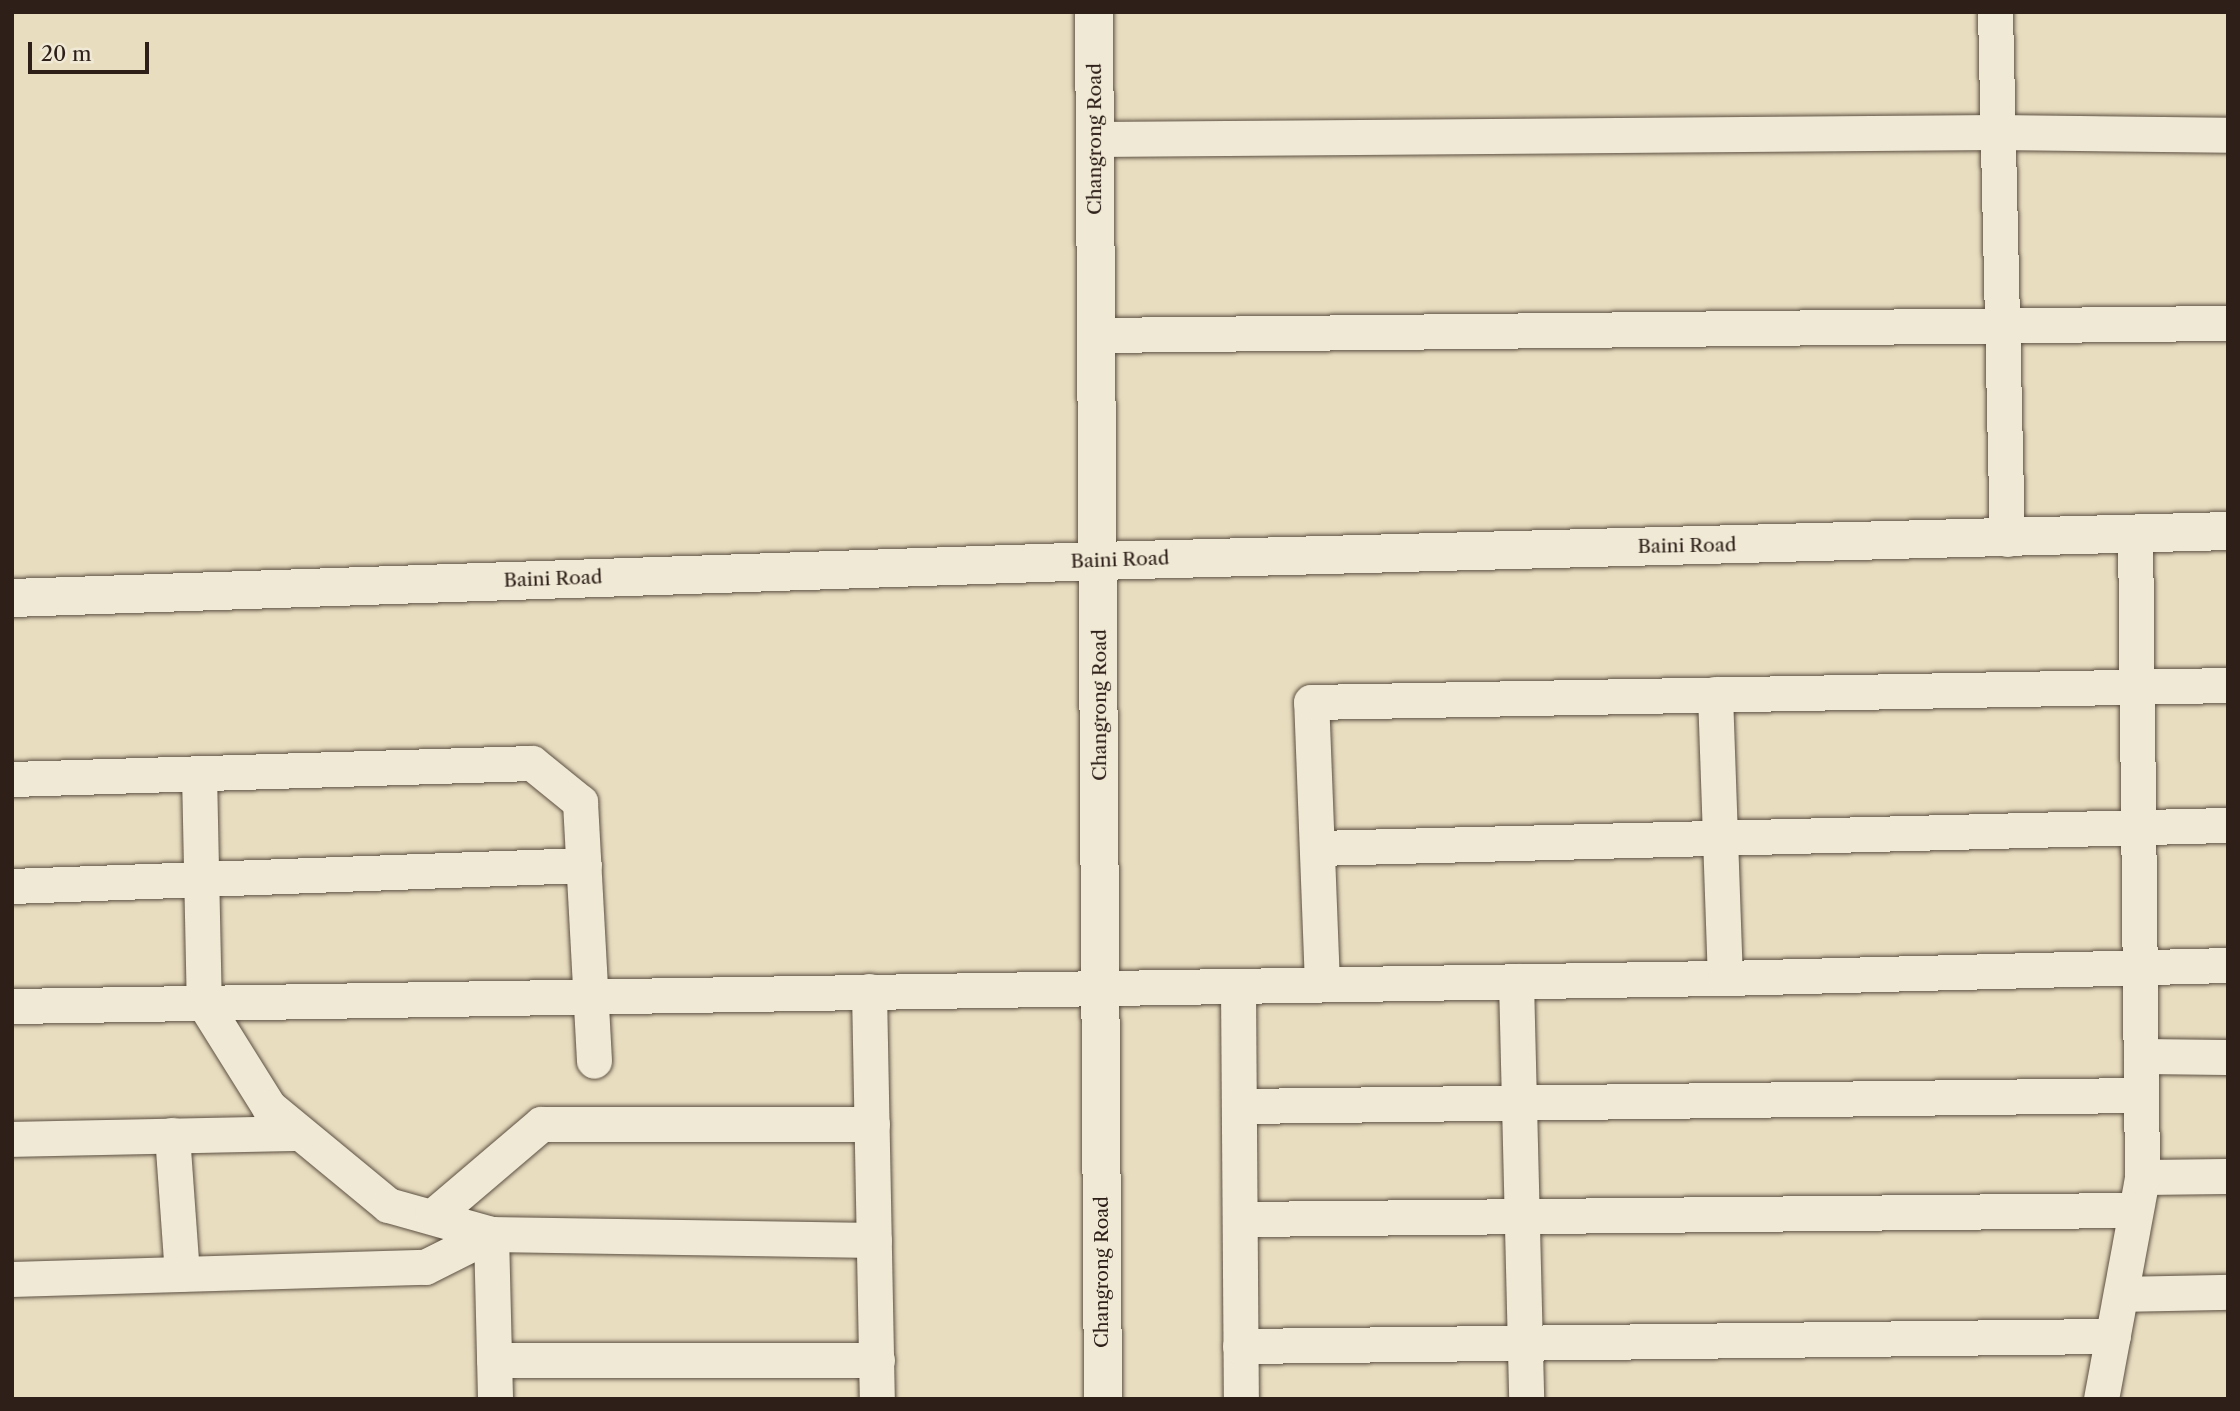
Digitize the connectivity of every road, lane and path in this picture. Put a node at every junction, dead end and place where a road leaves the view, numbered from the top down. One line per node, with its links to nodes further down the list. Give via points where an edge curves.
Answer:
1 (1094, 12): 5 (street, Changrong Road)
2 (1995, 12): 3 (street)
3 (1997, 132): 4 (street); 5 (street); 6 (street)
4 (2228, 135)
5 (1095, 139): 8 (street, Changrong Road)
6 (2002, 322): 7 (street); 8 (street); 11 (street)
7 (2228, 323)
8 (1096, 335): 12 (street, Changrong Road)
9 (2228, 531): 10 (street, Baini Road)
10 (2135, 535): 11 (street, Baini Road); 15 (street)
11 (2007, 539): 12 (street, Baini Road)
12 (1099, 561): 13 (street, Baini Road); 32 (street, Changrong Road)
13 (12, 598)
14 (2228, 685): 15 (street)
15 (2137, 686): 16 (street); 20 (street)
16 (1715, 694): 21 (street); 22 (street, via 1311,702)
17 (199, 773): 18 (street); 23 (street, via 532,762 580,802); 24 (street)
18 (12, 779)
19 (2228, 825): 20 (street)
20 (2139, 827): 21 (street); 27 (street)
21 (1718, 838): 22 (street); 28 (street)
22 (1317, 848): 30 (street)
23 (584, 865): 24 (street); 34 (street)
24 (201, 878): 25 (street); 35 (street)
25 (12, 886)
26 (2228, 965): 27 (street)
27 (2140, 966): 28 (street); 37 (street)
28 (1725, 978): 29 (street)
29 (1516, 981): 30 (street); 41 (street)
30 (1322, 984): 31 (street)
31 (1238, 986): 32 (street); 42 (street)
32 (1100, 987): 33 (street); 65 (street, Changrong Road)
33 (869, 991): 34 (street); 43 (street)
34 (592, 996): 35 (street); 39 (street)
35 (204, 1003): 36 (street); 44 (street, via 269,1107)
36 (12, 1006)
37 (2141, 1056): 38 (street); 40 (street)
38 (2228, 1057)
39 (594, 1061)
40 (2141, 1095): 41 (street); 48 (street)
41 (1519, 1103): 42 (street); 50 (street)
42 (1239, 1106): 51 (street)
43 (872, 1124): 49 (street, via 541,1124); 53 (street)
44 (299, 1133): 45 (street); 49 (street, via 388,1205)
45 (172, 1135): 46 (street); 54 (street)
46 (12, 1139)
47 (2228, 1176): 48 (street)
48 (2138, 1194): 50 (street); 57 (street)
49 (433, 1216): 52 (street)
50 (1522, 1218): 51 (street); 59 (street)
51 (1240, 1219): 60 (street)
52 (491, 1234): 53 (street); 54 (street, via 425,1267); 61 (street)
53 (874, 1240): 62 (street)
54 (182, 1274): 55 (street)
55 (12, 1279)
56 (2228, 1292): 57 (street)
57 (2120, 1294): 58 (street)
58 (2112, 1336): 59 (street); 68 (street)
59 (1525, 1343): 60 (street); 67 (street)
60 (1240, 1346): 66 (street)
61 (494, 1360): 62 (street); 63 (street)
62 (877, 1360): 64 (street)
63 (495, 1399)
64 (877, 1399)
65 (1103, 1399)
66 (1241, 1399)
67 (1526, 1399)
68 (2101, 1399)

